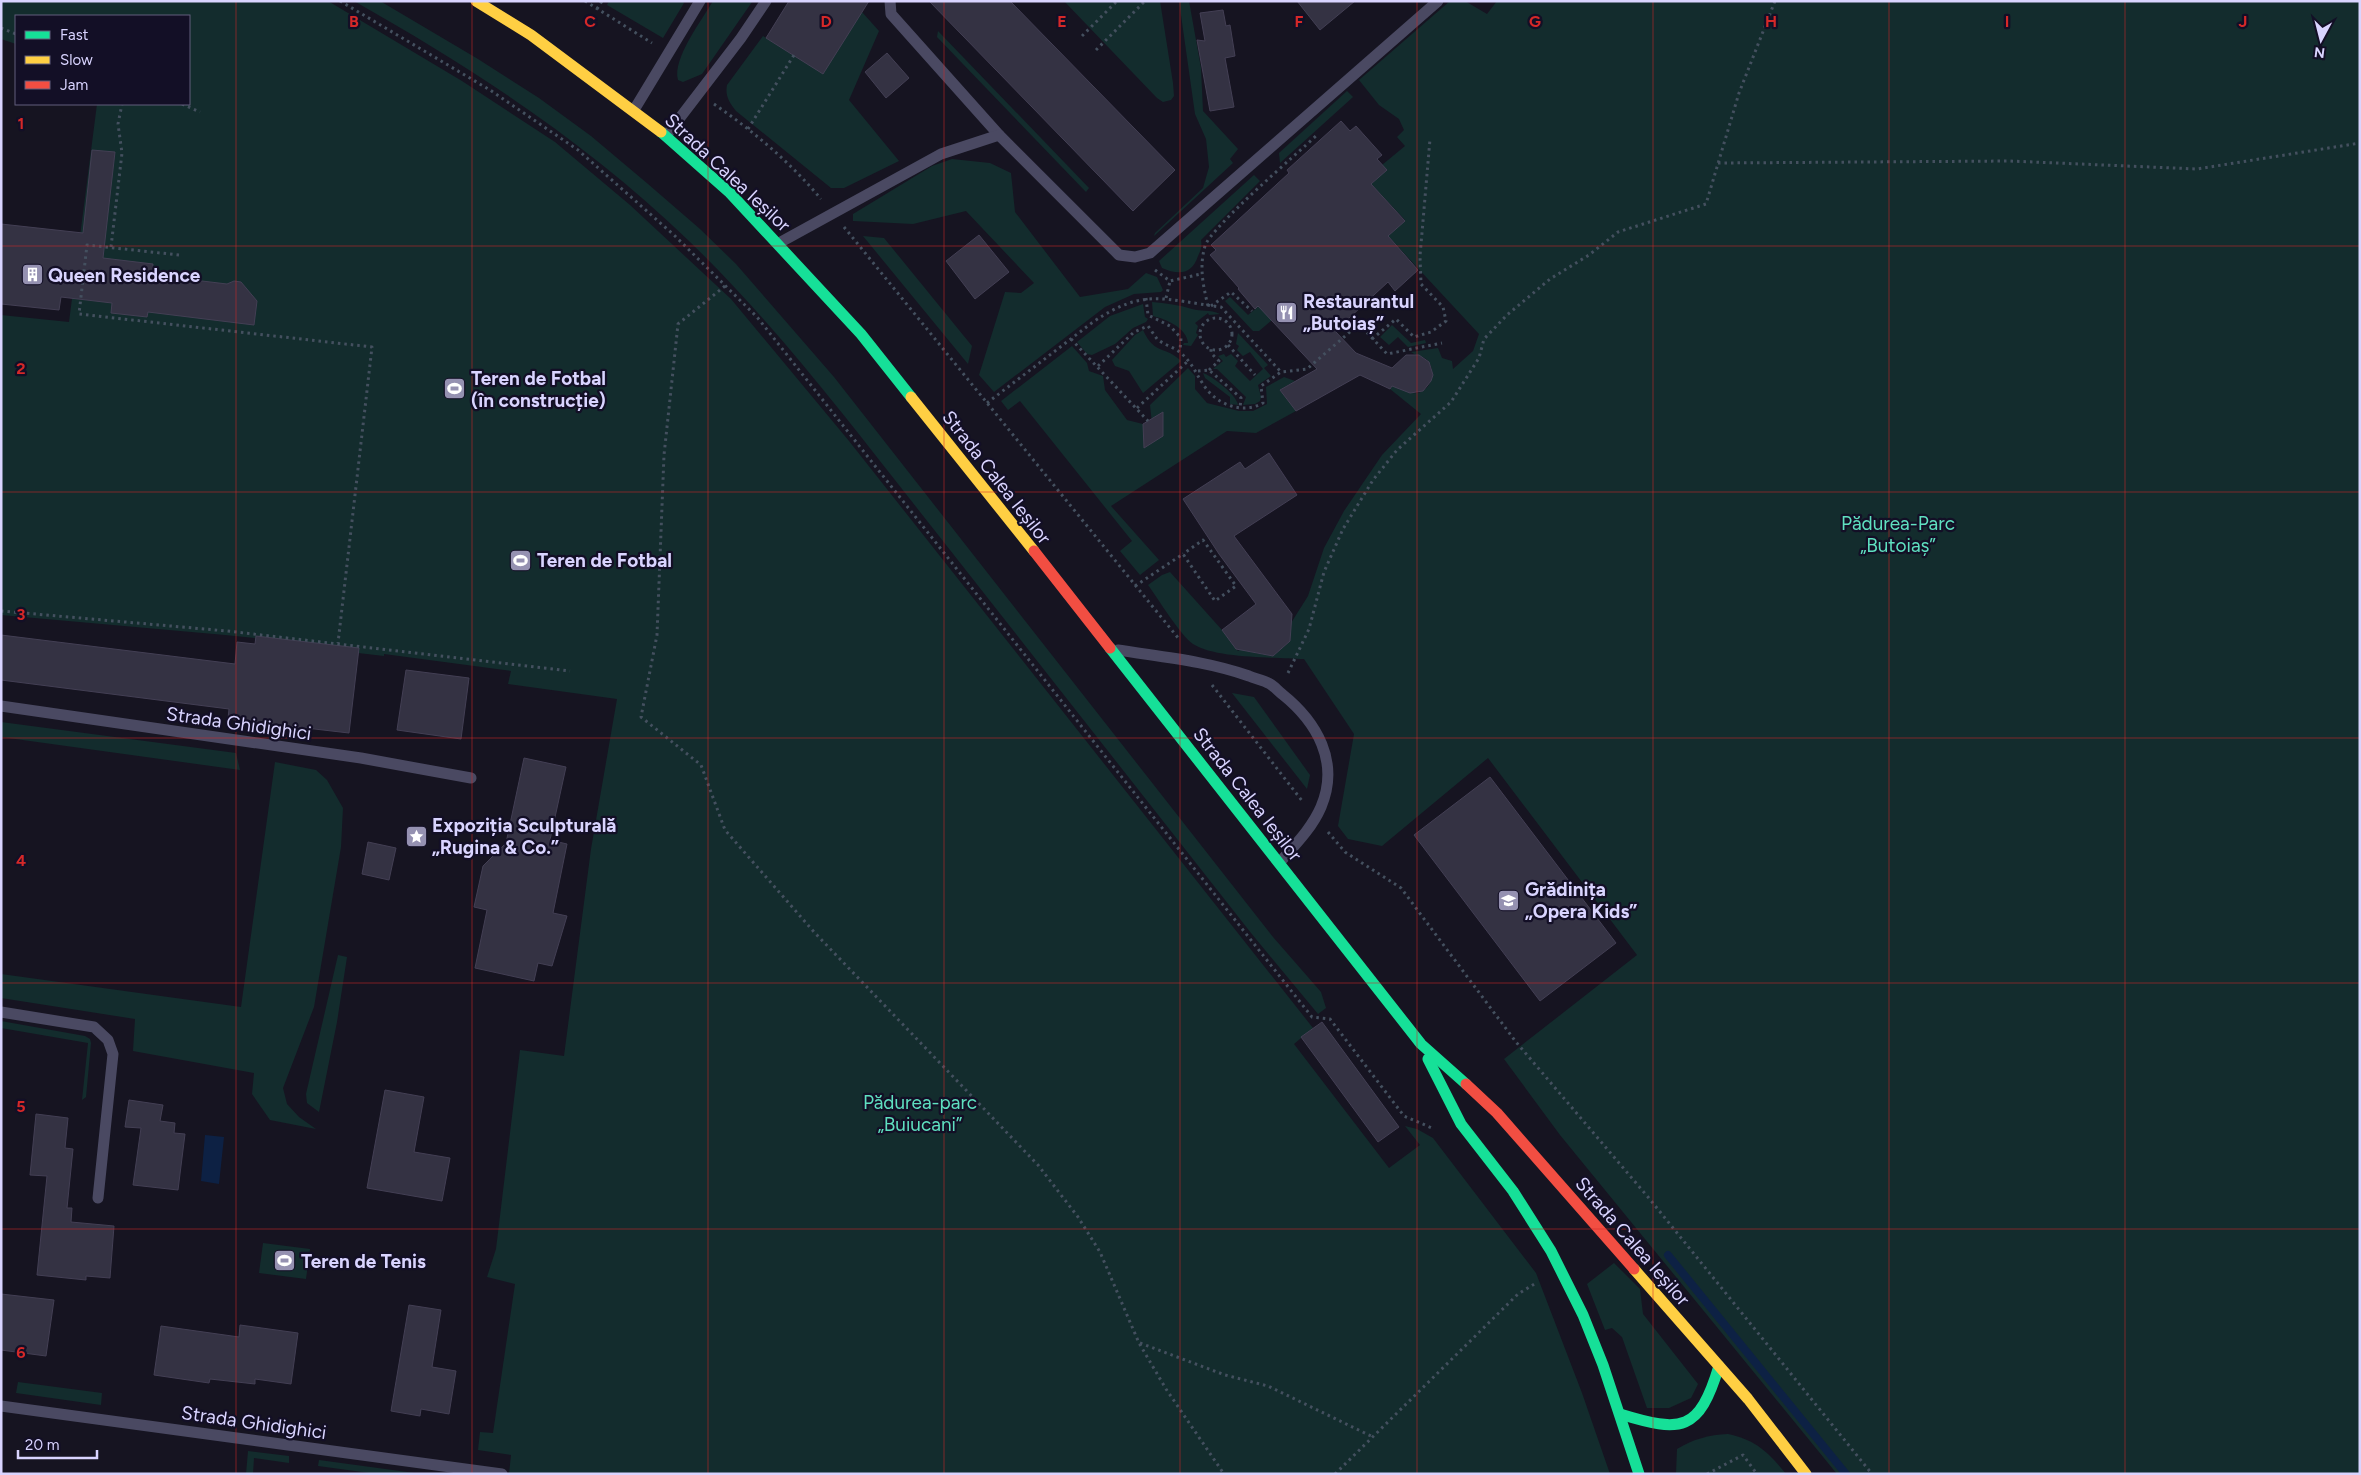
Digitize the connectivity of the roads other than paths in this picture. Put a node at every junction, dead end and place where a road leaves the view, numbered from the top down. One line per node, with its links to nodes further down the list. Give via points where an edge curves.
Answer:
1 (476, 1): 6 (main road, Strada Calea Ieșilor, via 531,35)
2 (700, 1): 6 (lane)
3 (766, 1): 8 (lane)
4 (890, 1): 7 (lane, via 891,14)
5 (1438, 1): 7 (lane, via 1144,256 1119,255)
6 (634, 110): 8 (main road, Strada Calea Ieșilor)
7 (999, 135): 9 (lane, via 941,154)
8 (666, 136): 9 (main road, Strada Calea Ieșilor)
9 (779, 243): 10 (main road, Strada Calea Ieșilor, via 861,334)
10 (1111, 649): 13 (main road, Strada Calea Ieșilor); 13 (lane, via 1229,669 1270,684 1308,719 1315,728 1329,770 1326,789 1315,817)
11 (1, 706): 12 (lane, Strada Ghidighici, via 361,758)
12 (471, 778)
13 (1280, 862): 15 (main road, Strada Calea Ieșilor)
14 (1, 1012): 16 (lane, via 94,1027 108,1040 113,1054)
15 (1421, 1044): 17 (main road, Strada Calea Ieșilor, via 1497,1112); 19 (main road, Strada Calea Ieșilor, via 1461,1124 1513,1191 1551,1251 1583,1315)
16 (98, 1198)
17 (1719, 1366): 19 (main road, via 1709,1399 1696,1418 1679,1426 1661,1426); 22 (main road, Strada Calea Ieșilor)
18 (1, 1406): 20 (lane, Strada Ghidighici)
19 (1620, 1414): 21 (main road, Strada Calea Ieșilor)
20 (502, 1474)
21 (1639, 1474)
22 (1806, 1474)

